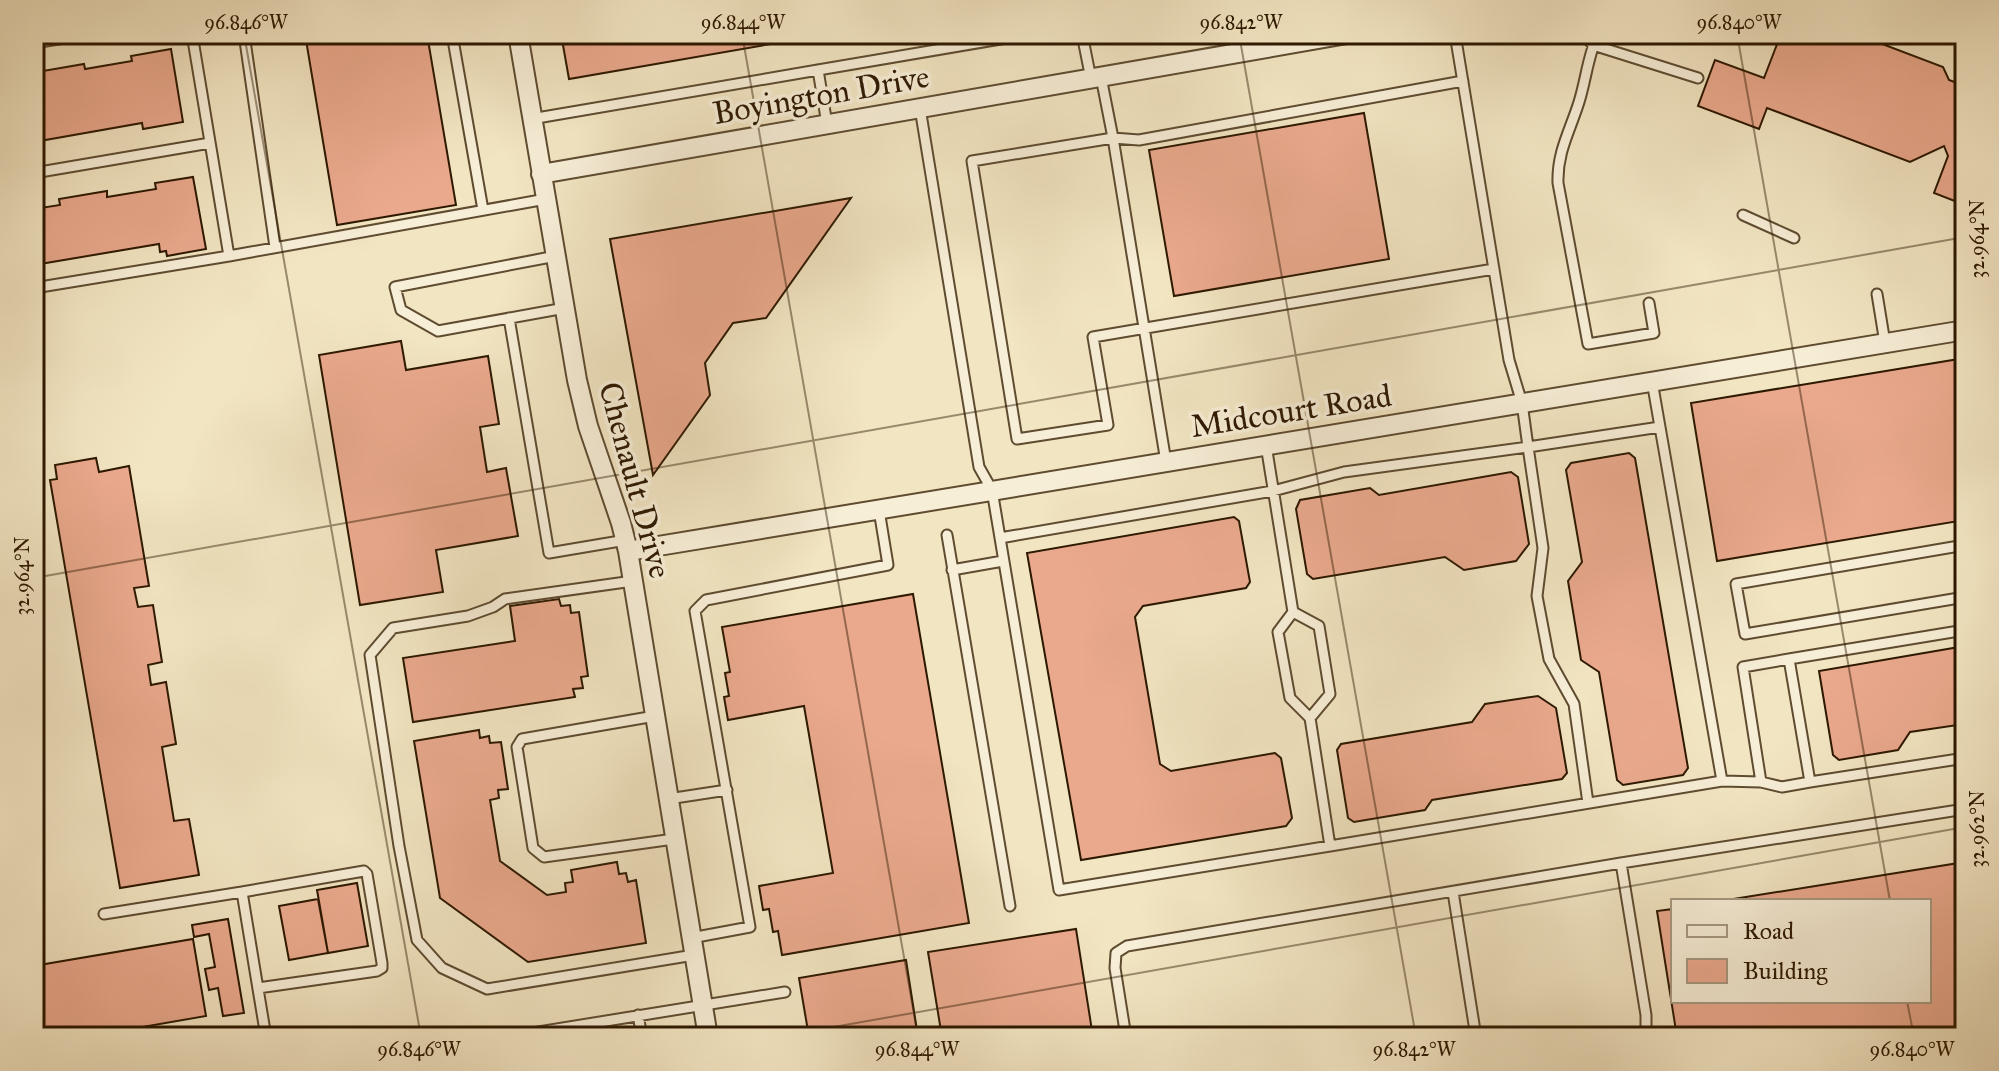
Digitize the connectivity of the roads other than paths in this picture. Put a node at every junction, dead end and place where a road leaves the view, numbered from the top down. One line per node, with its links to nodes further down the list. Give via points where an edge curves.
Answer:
1 (89, 34): 12 (lane)
2 (192, 34): 22 (lane)
3 (244, 34): 29 (lane)
4 (452, 34): 26 (lane)
5 (518, 34): 19 (street, Chenault Drive)
6 (1030, 34): 14 (lane)
7 (1082, 34): 15 (lane)
8 (1347, 34): 15 (street, Boyington Drive)
9 (1455, 34): 17 (lane)
10 (1583, 34): 13 (lane)
11 (1598, 34): 13 (lane)
12 (34, 43)
13 (1593, 45): 16 (lane); 35 (lane, via 1557,161 1588,344 1654,333)
14 (818, 70): 19 (lane); 20 (lane)
15 (1096, 78): 18 (street, Boyington Drive); 21 (lane)
16 (1698, 78)
17 (1463, 81): 21 (lane, via 1139,140); 32 (lane)
18 (920, 108): 20 (street, Boyington Drive); 47 (lane, via 979,467)
19 (531, 119): 24 (street, Chenault Drive)
20 (827, 124): 24 (street, Boyington Drive)
21 (1113, 138): 38 (lane); 38 (lane, via 972,161 1017,439 1108,425 1093,337)
22 (210, 143): 23 (lane); 30 (lane)
23 (34, 173)
24 (541, 174): 25 (street, Chenault Drive)
25 (546, 199): 26 (lane); 31 (street, Chenault Drive)
26 (483, 210): 29 (lane)
27 (1743, 215): 28 (lane)
28 (1794, 238)
29 (275, 247): 30 (lane)
30 (229, 256): 33 (lane)
31 (556, 256): 36 (street, Chenault Drive); 37 (lane, via 395,287 401,310 438,331)
32 (1494, 269): 38 (lane); 42 (lane)
33 (34, 288)
34 (1877, 294): 40 (lane)
35 (1649, 303)
36 (565, 308): 37 (lane); 53 (street, Chenault Drive, via 588,426)
37 (509, 318): 53 (lane, via 549,553)
38 (1144, 328): 46 (lane)
39 (1965, 330): 40 (street, Midcourt Road)
40 (1885, 343): 41 (street, Midcourt Road)
41 (1652, 381): 42 (street, Midcourt Road); 43 (lane)
42 (1522, 403): 44 (street, Midcourt Road); 45 (lane)
43 (1660, 427): 45 (lane); 64 (lane)
44 (1266, 445): 46 (street, Midcourt Road); 48 (lane)
45 (1528, 447): 48 (lane, via 1344,472); 69 (lane, via 1543,548 1537,596 1549,659 1574,704)
46 (1166, 462): 47 (street, Midcourt Road)
47 (992, 490): 49 (street, Midcourt Road); 51 (lane)
48 (1273, 491): 51 (lane); 58 (lane)
49 (879, 510): 53 (street, Midcourt Road); 67 (lane, via 888,565 706,600 695,611)
50 (947, 535): 55 (lane)
51 (1000, 538): 54 (lane)
52 (1965, 545): 57 (lane, via 1736,584 1745,634)
53 (627, 546): 56 (street, Chenault Drive)
54 (1003, 561): 55 (lane); 72 (lane, via 1059,890)
55 (952, 570): 76 (lane)
56 (633, 581): 61 (street, Chenault Drive); 78 (lane, via 505,599 468,616 393,628 381,640 370,655 399,846 417,940 442,968 487,989)
57 (1965, 597)
58 (1293, 612): 62 (lane, via 1278,632 1290,698); 62 (lane, via 1319,626 1330,694)
59 (1965, 630): 60 (lane)
60 (1789, 659): 65 (lane, via 1743,667); 66 (lane)
61 (655, 716): 68 (street, Chenault Drive); 71 (lane, via 522,739 517,747 533,848 544,857)
62 (1310, 718): 72 (lane)
63 (1965, 758): 66 (lane)
64 (1722, 781): 65 (lane); 69 (lane)
65 (1761, 782): 66 (lane, via 1782,787)
66 (1810, 782)
67 (727, 790): 68 (lane); 78 (lane, via 750,927)
68 (668, 799): 71 (street, Chenault Drive)
69 (1588, 803): 72 (lane)
70 (1965, 809): 73 (lane)
71 (674, 839): 78 (street, Chenault Drive)
72 (1330, 846)
73 (1621, 863): 75 (lane); 91 (lane)
74 (242, 892): 77 (lane); 79 (lane); 79 (lane, via 364,871 382,963 377,971)
75 (1453, 892): 89 (lane, via 1127,946 1116,953 1115,968); 90 (lane)
76 (1010, 906)
77 (104, 914)
78 (693, 946): 81 (street, Chenault Drive)
79 (258, 988): 84 (lane)
80 (785, 992): 81 (lane)
81 (703, 1006): 82 (lane); 88 (street, Chenault Drive)
82 (638, 1015): 83 (lane); 87 (lane)
83 (576, 1025): 85 (lane); 86 (lane)
84 (266, 1037)
85 (507, 1037)
86 (578, 1037)
87 (642, 1037)
88 (708, 1037)
89 (1126, 1037)
90 (1476, 1037)
91 (1646, 1037)

